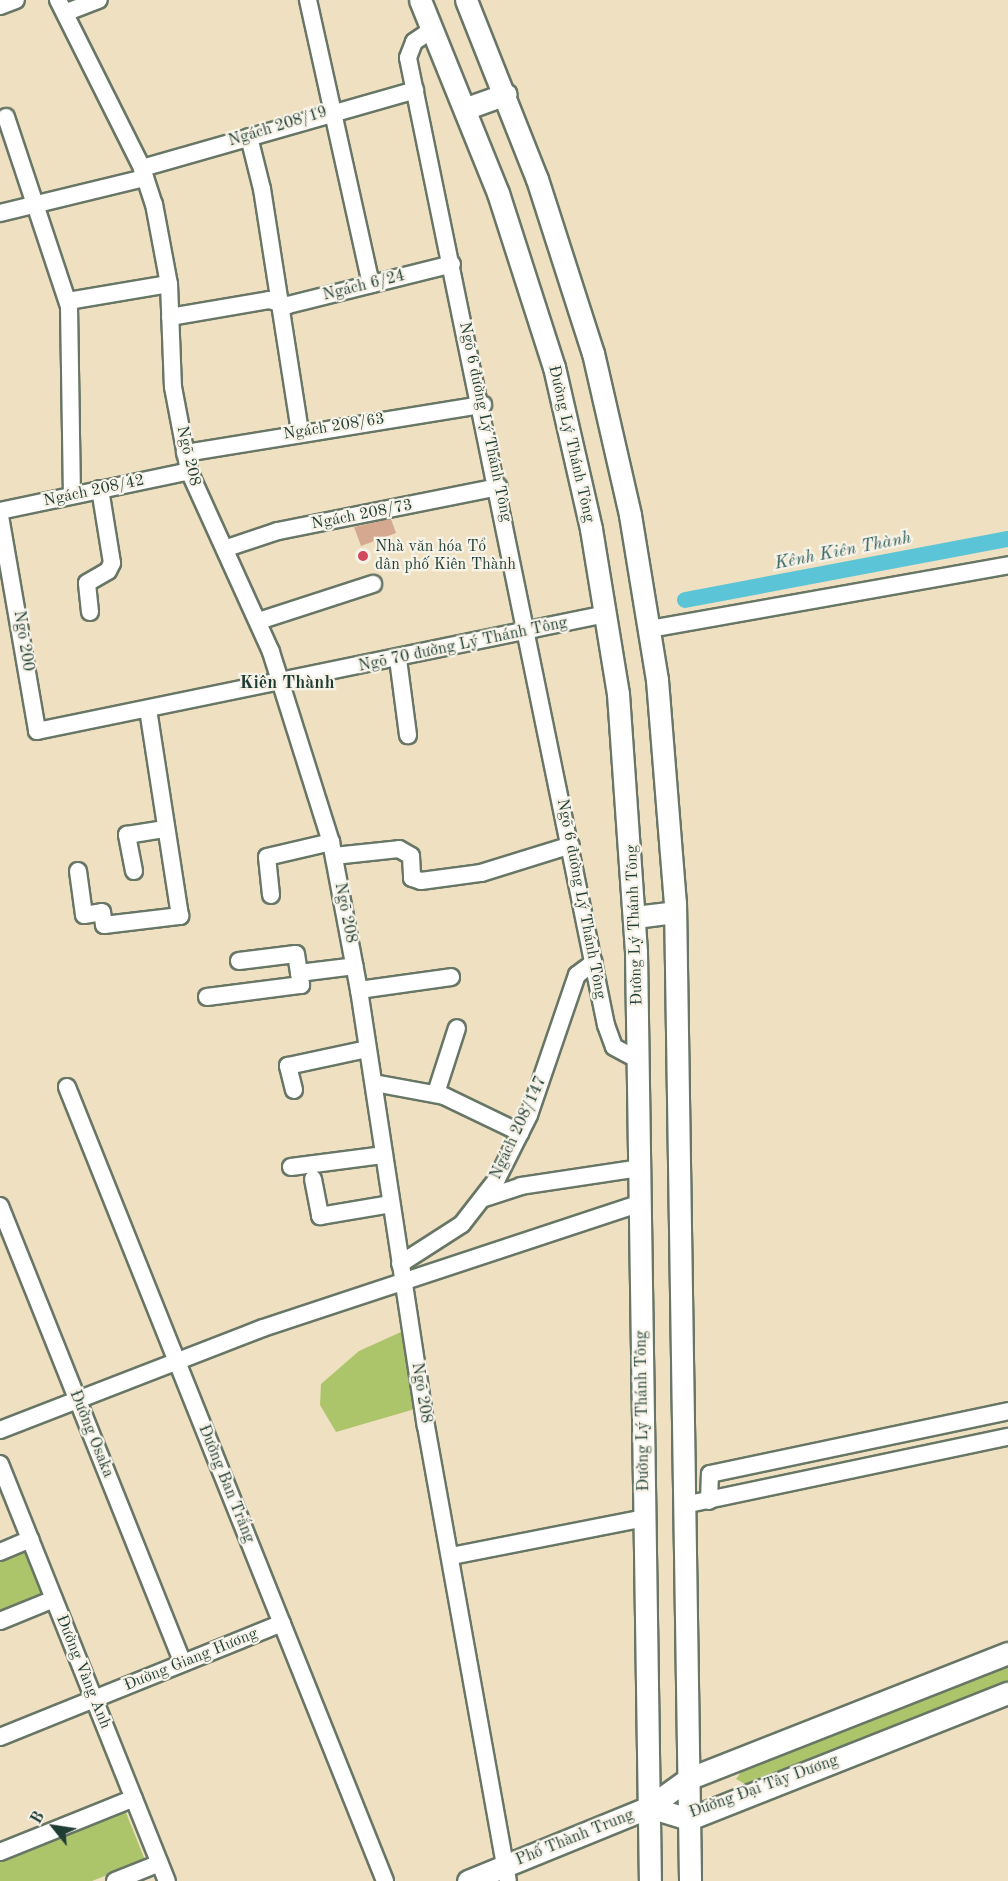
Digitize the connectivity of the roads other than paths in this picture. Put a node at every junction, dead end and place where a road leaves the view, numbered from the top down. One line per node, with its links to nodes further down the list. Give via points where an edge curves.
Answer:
1 (16, 0): 6 (street)
2 (99, 0): 7 (street)
3 (308, 0): 12 (street)
4 (420, 0): 8 (main road, Đường Lý Thánh Tông)
5 (466, 0): 10 (main road)
6 (0, 6)
7 (63, 6): 15 (street, Ngõ 208)
8 (434, 29): 9 (street, Ngõ 6 đường Lý Thánh Tông, via 409,49); 11 (main road, Đường Lý Thánh Tông)
9 (415, 90): 12 (street, Ngách 208/19); 18 (street, Ngõ 6 đường Lý Thánh Tông)
10 (506, 94): 11 (main road); 40 (main road, via 593,353)
11 (466, 108): 38 (main road, Đường Lý Thánh Tông, via 554,367)
12 (329, 111): 14 (street, Ngách 208/19); 20 (street)
13 (6, 117): 16 (street)
14 (249, 137): 15 (street, Ngách 208/19); 22 (street, via 262,189)
15 (144, 173): 16 (street, Ngách 208/19); 19 (street, Ngõ 208)
16 (36, 204): 17 (street, Ngách 208/19); 21 (street)
17 (0, 213)
18 (452, 264): 20 (street, Ngách 6/24); 24 (street, Ngõ 6 đường Lý Thánh Tông)
19 (169, 284): 21 (street); 23 (street, Ngõ 208)
20 (371, 284): 22 (street, Ngách 6/24, via 288,305)
21 (68, 301): 30 (street)
22 (276, 301): 23 (street, Ngách 6/24); 25 (street)
23 (170, 317): 26 (street, Ngõ 208, via 173,387)
24 (483, 405): 25 (street, Ngách 208/63); 28 (street, Ngõ 6 đường Lý Thánh Tông)
25 (300, 432): 26 (street, Ngách 208/63)
26 (185, 453): 27 (street, Ngõ 208)
27 (189, 471): 29 (street, Ngách 208/42); 33 (street, Ngõ 208)
28 (499, 487): 33 (street, Ngách 208/73, via 278,531); 41 (street, Ngõ 6 đường Lý Thánh Tông)
29 (100, 489): 30 (street, Ngách 208/42); 37 (street, via 112,562 108,571 87,583)
30 (72, 495): 31 (street, Ngách 208/42)
31 (0, 511)
32 (0, 516): 36 (street, Ngõ 200)
33 (227, 548): 39 (street, Ngõ 208)
34 (1008, 566): 40 (street)
35 (373, 584): 39 (street)
36 (7, 586): 45 (street, Ngõ 200)
37 (90, 612)
38 (606, 614): 41 (street, Ngõ 70 đường Lý Thánh Tông); 54 (main road, Đường Lý Thánh Tông, via 628,783)
39 (259, 621): 43 (street, Ngõ 208)
40 (650, 629): 53 (main road, via 667,770)
41 (529, 630): 42 (street, Ngõ 70 đường Lý Thánh Tông); 48 (street, Ngõ 6 đường Lý Thánh Tông)
42 (398, 658): 43 (street, Ngõ 70 đường Lý Thánh Tông); 46 (street)
43 (282, 683): 44 (street, Ngõ 70 đường Lý Thánh Tông); 49 (street, Ngõ 208)
44 (148, 710): 45 (street, Ngõ 70 đường Lý Thánh Tông); 47 (street)
45 (37, 731)
46 (408, 735)
47 (164, 829): 50 (street, via 180,916 104,925 102,912 84,915); 51 (street, via 127,835)
48 (571, 845): 49 (street, via 481,873 421,881 412,878 411,856 399,849); 56 (street, Ngõ 6 đường Lý Thánh Tông)
49 (332, 849): 52 (street, via 267,857); 57 (street, Ngõ 208)
50 (78, 871)
51 (134, 871)
52 (271, 895)
53 (675, 912): 54 (main road); 88 (main road)
54 (635, 917): 64 (main road, Đường Lý Thánh Tông)
55 (239, 961): 58 (street, via 296,954)
56 (594, 962): 64 (street, Ngõ 6 đường Lý Thánh Tông, via 611,1041); 69 (street, Ngách 208/147, via 577,975)
57 (355, 966): 58 (street); 60 (street, Ngõ 208)
58 (299, 973): 61 (street, via 301,985)
59 (452, 977): 60 (street)
60 (359, 990): 63 (street, Ngõ 208)
61 (207, 998)
62 (457, 1028): 68 (street)
63 (367, 1049): 65 (street, Ngõ 208); 67 (street, via 288,1066)
64 (638, 1060): 72 (main road, Đường Lý Thánh Tông)
65 (374, 1083): 68 (street); 70 (street, Ngõ 208)
66 (67, 1087): 80 (street, Đường Ban Trắng)
67 (294, 1090)
68 (436, 1094): 69 (street)
69 (521, 1133): 74 (street, Ngách 208/147)
70 (384, 1155): 71 (street); 76 (street, Ngõ 208)
71 (291, 1167)
72 (640, 1168): 74 (street, via 522,1186); 75 (main road, Đường Lý Thánh Tông)
73 (313, 1179): 76 (street, via 321,1216)
74 (484, 1198): 78 (street, Ngách 208/147, via 447,1236)
75 (640, 1203): 79 (street); 89 (main road, Đường Lý Thánh Tông)
76 (391, 1204): 78 (street, Ngõ 208)
77 (0, 1206): 81 (street, Đường Osaka)
78 (400, 1264): 79 (street, Ngõ 208)
79 (404, 1284): 80 (street); 92 (street, Ngõ 208)
80 (177, 1361): 81 (street); 95 (street, Đường Ban Trắng)
81 (77, 1400): 84 (street); 97 (street, Đường Osaka)
82 (1008, 1411): 83 (street)
83 (989, 1428): 85 (street); 87 (street); 87 (street, via 710,1474)
84 (0, 1430)
85 (1008, 1437)
86 (0, 1464): 90 (street, Đường Vàng Anh)
87 (709, 1501): 88 (street)
88 (684, 1505): 101 (main road)
89 (645, 1518): 92 (street); 103 (main road, Đường Lý Thánh Tông)
90 (30, 1539): 91 (street); 93 (street, Đường Vàng Anh)
91 (0, 1552)
92 (451, 1556): 107 (street, Ngõ 208)
93 (54, 1599): 94 (street); 99 (street, Đường Vàng Anh)
94 (0, 1621)
95 (282, 1623): 97 (street, Đường Giang Hương); 110 (street, Đường Ban Trắng)
96 (1008, 1653): 101 (main road, Đường Đại Tây Dương)
97 (183, 1663): 99 (street, Đường Giang Hương)
98 (1008, 1693): 104 (main road, Đường Đại Tây Dương)
99 (94, 1699): 100 (street, Đường Giang Hương); 102 (street, Đường Vàng Anh)
100 (0, 1737)
101 (688, 1779): 103 (main road, Đường Đại Tây Dương); 104 (main road)
102 (134, 1798): 105 (street); 106 (street, Đường Vàng Anh)
103 (649, 1807): 104 (main road, Đường Đại Tây Dương); 107 (main road, Phố Thành Trung); 112 (main road, Đường Lý Thánh Tông)
104 (689, 1819): 113 (main road)
105 (0, 1852)
106 (160, 1863): 108 (street); 109 (street, Đường Vàng Anh)
107 (506, 1874): 111 (main road, Phố Thành Trung)
108 (115, 1881)
109 (167, 1881)
110 (385, 1881)
111 (468, 1881)
112 (650, 1881)
113 (690, 1881)

